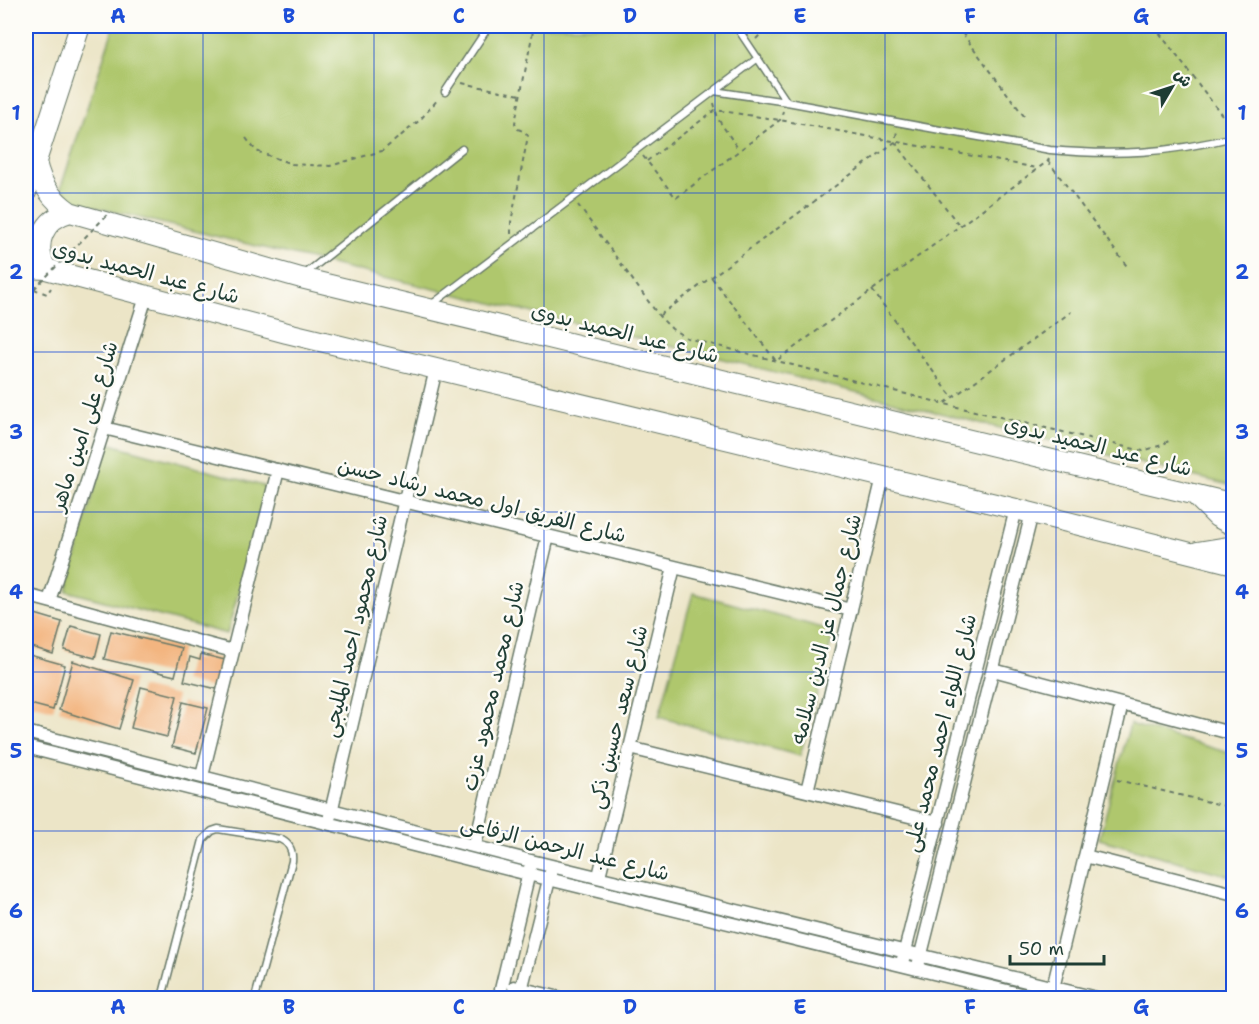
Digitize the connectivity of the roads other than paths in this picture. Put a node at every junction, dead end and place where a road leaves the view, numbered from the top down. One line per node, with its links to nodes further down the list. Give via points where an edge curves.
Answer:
1 (80, 26): 10 (main road)
2 (489, 26): 6 (lane)
3 (736, 26): 4 (lane)
4 (758, 58): 5 (lane); 7 (lane)
5 (714, 91): 7 (lane); 17 (lane)
6 (445, 92)
7 (787, 102): 8 (lane, via 1050,150 1150,153)
8 (1233, 137)
9 (462, 149): 15 (lane)
10 (36, 162): 11 (main road); 12 (main road, شارع عبد الحميد بدوى, via 47,191)
11 (26, 192)
12 (70, 212): 14 (main road, via 51,222 42,234 39,248); 15 (main road, شارع عبد الحميد بدوى)
13 (26, 268): 14 (main road, شارع عبد الحميد بدوى)
14 (45, 269): 16 (main road, شارع عبد الحميد بدوى)
15 (301, 278): 17 (main road, شارع عبد الحميد بدوى)
16 (146, 297): 18 (main road, شارع عبد الحميد بدوى); 19 (street, شارع على امين ماهر)
17 (426, 309): 22 (main road, شارع عبد الحميد بدوى)
18 (436, 369): 21 (main road, شارع عبد الحميد بدوى); 23 (street, شارع محمود احمد المليجى)
19 (104, 428): 20 (street, شارع الفريق اول محمد رشاد حسن); 33 (street, شارع على امين ماهر)
20 (278, 470): 23 (street, شارع الفريق اول محمد رشاد حسن); 35 (street)
21 (883, 477): 25 (main road, شارع عبد الحميد بدوى); 34 (street, شارع جمال عز الدين سلامه)
22 (1194, 494): 24 (main road, شارع عبد الحميد بدوى); 26 (main road, via 1208,510)
23 (405, 501): 27 (street, شارع الفريق اول محمد رشاد حسن); 44 (street, شارع محمود احمد المليجى)
24 (1233, 504)
25 (1024, 511): 29 (main road, شارع عبد الحميد بدوى); 36 (street, شارع اللواء احمد محمد على); 46 (street, شارع اللواء احمد محمد على)
26 (1233, 526)
27 (548, 536): 31 (street, شارع الفريق اول محمد رشاد حسن); 47 (street, شارع محمد محمود عزت)
28 (1233, 546): 29 (main road)
29 (1192, 554): 30 (main road, شارع عبد الحميد بدوى)
30 (1233, 564)
31 (674, 567): 34 (street, شارع الفريق اول محمد رشاد حسن); 41 (street, شارع سعد حسين ذكى)
32 (26, 595): 33 (street)
33 (49, 601): 35 (street)
34 (851, 610): 43 (street, شارع جمال عز الدين سلامه)
35 (233, 651): 42 (street)
36 (993, 670): 37 (street); 56 (street, شارع اللواء احمد محمد على)
37 (1122, 704): 39 (street); 48 (street)
38 (26, 732): 42 (street, شارع عبد الرحمن الرفاعى)
39 (1233, 734)
40 (26, 747): 45 (street, شارع عبد الرحمن الرفاعى)
41 (630, 747): 43 (street); 52 (street, شارع سعد حسين ذكى)
42 (202, 776): 44 (street, شارع عبد الرحمن الرفاعى)
43 (807, 791): 46 (street)
44 (332, 809): 45 (street, شارع محمود احمد المليجى); 47 (street, شارع عبد الرحمن الرفاعى)
45 (328, 823): 51 (street, شارع عبد الرحمن الرفاعى)
46 (938, 823): 55 (street, شارع اللواء احمد محمد على)
47 (475, 845): 49 (street, شارع عبد الرحمن الرفاعى)
48 (1085, 856): 54 (street); 60 (street)
49 (531, 861): 50 (street, شارع عبد الرحمن الرفاعى); 51 (street)
50 (553, 865): 52 (street, شارع عبد الرحمن الرفاعى); 53 (street)
51 (528, 874): 53 (street, شارع عبد الرحمن الرفاعى); 59 (street)
52 (600, 876): 55 (street, شارع عبد الرحمن الرفاعى)
53 (549, 879): 57 (street, شارع عبد الرحمن الرفاعى); 61 (street)
54 (1233, 894)
55 (905, 952): 56 (street, شارع عبد الرحمن الرفاعى); 57 (street, شارع اللواء احمد محمد على)
56 (921, 956): 58 (street, شارع اللواء احمد محمد على); 60 (street, شارع عبد الرحمن الرفاعى)
57 (902, 965): 58 (street, شارع عبد الرحمن الرفاعى)
58 (918, 969): 66 (street, شارع عبد الرحمن الرفاعى)
59 (503, 984): 61 (street); 64 (street)
60 (1053, 988): 67 (street, شارع عبد الرحمن الرفاعى)
61 (520, 994): 65 (street)
62 (162, 999): 63 (lane, via 203,840 219,830 279,839 292,852)
63 (255, 999)
64 (499, 999)
65 (560, 999)
66 (1036, 999)
67 (1096, 999)

